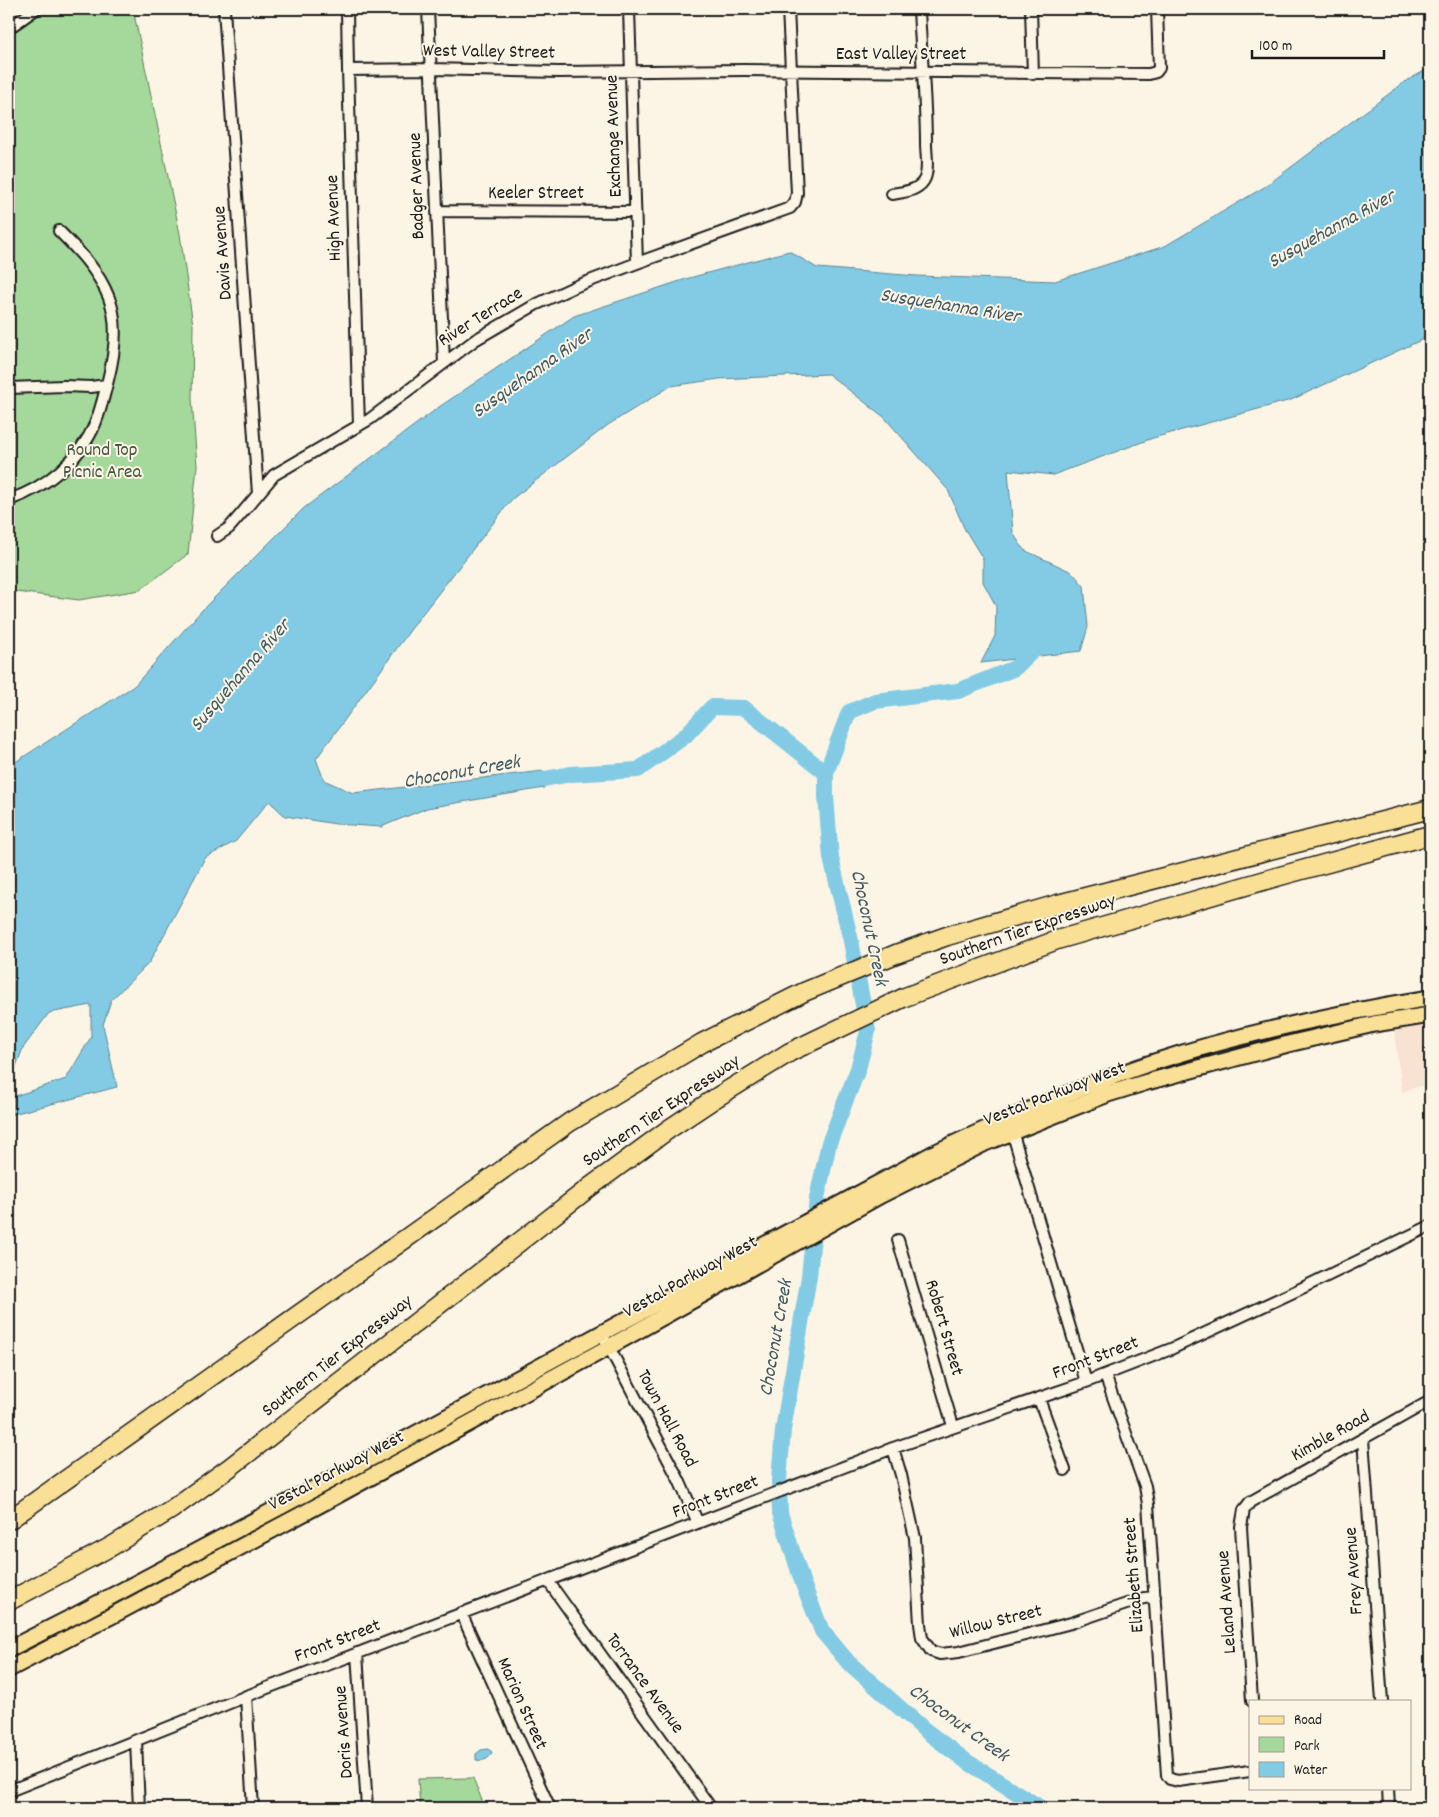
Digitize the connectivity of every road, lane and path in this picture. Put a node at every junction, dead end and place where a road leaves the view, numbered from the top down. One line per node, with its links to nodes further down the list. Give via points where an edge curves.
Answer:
1 (36, 9): 10 (street)
2 (224, 9): 26 (street, Davis Avenue)
3 (347, 9): 12 (street, High Avenue)
4 (428, 9): 11 (street, Badger Avenue)
5 (628, 9): 13 (street, Exchange Avenue)
6 (788, 9): 14 (street)
7 (919, 9): 15 (street)
8 (1031, 9): 16 (street)
9 (1157, 9): 16 (street, East Valley Street, via 1160,58 1156,72)
10 (9, 28)
11 (431, 69): 12 (street, West Valley Street); 13 (street, West Valley Street); 18 (street, Badger Avenue)
12 (348, 70): 25 (street, High Avenue)
13 (630, 70): 14 (street, East Valley Street); 19 (street, Exchange Avenue)
14 (790, 71): 15 (street, East Valley Street); 21 (street, River Terrace, via 795,202 787,210)
15 (922, 72): 16 (street, East Valley Street); 17 (street, via 926,123 925,179 912,190)
16 (1033, 74)
17 (892, 194)
18 (437, 211): 19 (street, Keeler Street); 22 (street, Badger Avenue)
19 (635, 212): 21 (street, Exchange Avenue)
20 (59, 231): 23 (street, via 87,260 109,299 115,342)
21 (637, 263): 22 (street, River Terrace, via 535,305)
22 (444, 362): 25 (street, River Terrace)
23 (106, 385): 24 (street); 27 (street, via 99,414 88,437 67,464 51,478)
24 (9, 388)
25 (359, 425): 26 (street, River Terrace, via 274,475)
26 (258, 494): 28 (street, River Terrace, via 229,528)
27 (9, 500)
28 (216, 536)
29 (1430, 809): 48 (highway, Southern Tier Expressway, via 1058,904 947,936 804,992 702,1043 570,1122)
30 (1430, 835): 52 (highway, Southern Tier Expressway, via 1056,940 905,997 790,1052 669,1129 590,1187 172,1509 112,1546)
31 (1430, 998): 34 (main road, Vestal Parkway West, via 1280,1027 1154,1062 998,1122 934,1153)
32 (1430, 1015): 33 (main road, Vestal Parkway West, via 1288,1044 1147,1082)
33 (1012, 1131): 34 (main road, Vestal Parkway West, via 890,1191); 40 (street)
34 (828, 1217): 37 (main road, Vestal Parkway West, via 775,1239); 38 (main road, Vestal Parkway West, via 771,1256)
35 (1430, 1226): 39 (street, Front Street, via 1296,1292)
36 (898, 1240): 43 (street, Robert Street)
37 (601, 1332): 38 (street, Town Hall Road); 54 (main road, Vestal Parkway West)
38 (610, 1347): 49 (street, Town Hall Road); 56 (main road, Vestal Parkway West)
39 (1106, 1375): 40 (street, Front Street); 51 (street, Elizabeth Street, via 1148,1504)
40 (1086, 1382): 41 (street, Front Street)
41 (1039, 1399): 43 (street, Front Street); 46 (street)
42 (1430, 1401): 44 (street, Kimble Road)
43 (953, 1426): 45 (street, Front Street)
44 (1363, 1439): 47 (street, Kimble Road); 59 (street, Frey Avenue)
45 (893, 1448): 49 (street, Front Street); 51 (street, Willow Street, via 914,1538 921,1631 931,1651 940,1654 959,1652)
46 (1064, 1470)
47 (1248, 1504): 58 (street, Leland Avenue, via 1241,1527)
48 (9, 1520)
49 (698, 1523): 50 (street, Front Street)
50 (548, 1580): 53 (street, Front Street); 68 (street, Torrance Avenue)
51 (1155, 1597): 61 (street, Elizabeth Street, via 1167,1775 1178,1781)
52 (9, 1601)
53 (461, 1613): 55 (street, Front Street); 67 (street, Marion Street)
54 (9, 1649)
55 (357, 1653): 57 (street, Front Street); 66 (street, Doris Avenue)
56 (9, 1669)
57 (246, 1696): 60 (street, Front Street); 65 (street)
58 (1252, 1700)
59 (1382, 1700)
60 (136, 1741): 63 (street, Front Street); 64 (street)
61 (1249, 1771)
62 (1388, 1790): 69 (street)
63 (9, 1791)
64 (139, 1808)
65 (253, 1808)
66 (367, 1808)
67 (550, 1808)
68 (711, 1808)
69 (1389, 1808)

